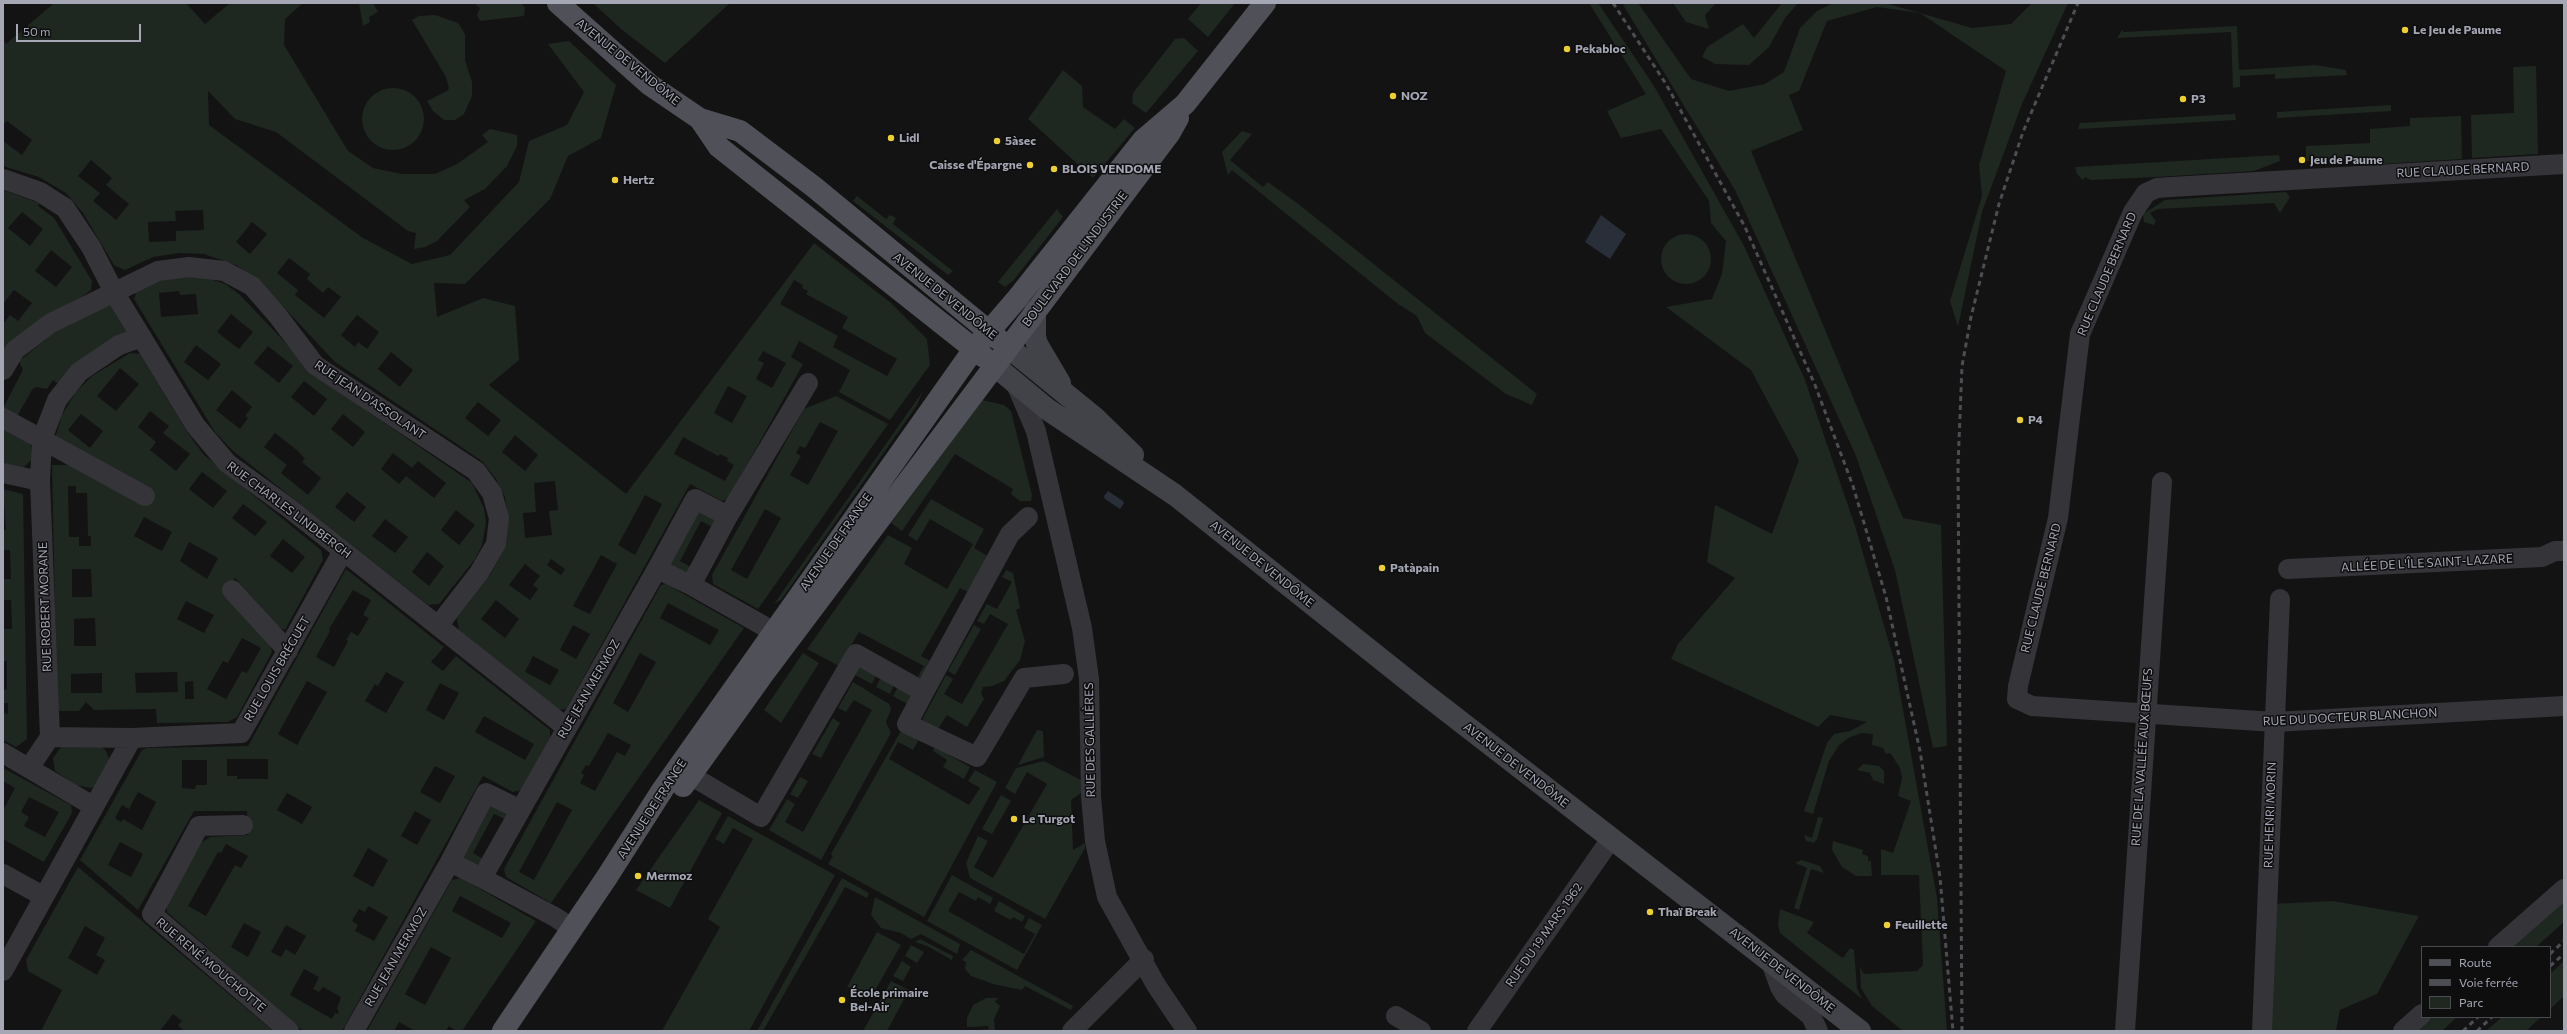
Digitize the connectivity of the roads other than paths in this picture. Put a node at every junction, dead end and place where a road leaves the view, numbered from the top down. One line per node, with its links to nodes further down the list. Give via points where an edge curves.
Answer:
1 (558, 3): 4 (main road, AVENUE DE VENDÔME, via 650,85)
2 (1265, 3): 3 (main road)
3 (1185, 104): 8 (main road, BOULEVARD DE L'INDUSTRIE, via 1169,134); 9 (main road, BOULEVARD DE L'INDUSTRIE, via 1143,140 1016,300)
4 (700, 119): 9 (main road, AVENUE DE VENDÔME, via 740,131 814,187); 12 (main road, AVENUE DE VENDÔME, via 719,147)
5 (2564, 164): 41 (street, RUE CLAUDE BERNARD, via 2157,188 2146,194 2133,212 2080,334 2058,518 2018,686)
6 (3, 179): 7 (street, RUE CHARLES LINDBERGH, via 40,192 65,208 91,247)
7 (114, 292): 10 (street, RUE CHARLES LINDBERGH); 14 (street, RUE JEAN D'ASSOLANT, via 51,323 15,350); 36 (street, RUE JEAN D'ASSOLANT, via 158,271 189,267 224,271 252,286 315,365 476,471 492,493 499,518 496,544 479,573)
8 (1036, 311): 11 (main road, BOULEVARD DE L'INDUSTRIE); 17 (main road, via 1037,344)
9 (987, 330): 11 (main road, AVENUE DE VENDÔME); 12 (main road, AVENUE DE FRANCE)
10 (142, 336): 21 (street, RUE ROBERT MORANE, via 119,345 79,372 57,400); 29 (street, RUE CHARLES LINDBERGH, via 195,425 227,463)
11 (1008, 347): 13 (main road, BOULEVARD DE L'INDUSTRIE); 17 (main road, AVENUE DE VENDÔME)
12 (974, 349): 13 (main road, AVENUE DE VENDÔME); 37 (main road, AVENUE DE FRANCE)
13 (995, 366): 16 (main road, AVENUE DE VENDÔME); 37 (main road, AVENUE DE FRANCE)
14 (3, 370)
15 (808, 383): 27 (street)
16 (1016, 384): 18 (main road, AVENUE DE VENDÔME); 20 (street, RUE DES GALLIÈRES)
17 (1065, 393): 25 (main road, AVENUE DE VENDÔME)
18 (1047, 408): 20 (street); 25 (main road, AVENUE DE VENDÔME)
19 (3, 418): 21 (street)
20 (1036, 431): 62 (street, RUE DES GALLIÈRES, via 1082,628 1089,679 1090,796 1096,851 1107,897)
21 (42, 439): 23 (street, RUE ROBERT MORANE); 26 (street)
22 (3, 473): 23 (street)
23 (40, 481): 46 (street, RUE ROBERT MORANE)
24 (2162, 482): 43 (street, RUE DE LA VALLÉE AUX BŒUFS)
25 (1175, 495): 54 (main road, AVENUE DE VENDÔME)
26 (145, 496)
27 (728, 516): 31 (street, RUE JEAN MERMOZ, via 694,499); 33 (street)
28 (1028, 517): 40 (street, via 1010,534)
29 (344, 551): 36 (street, RUE CHARLES LINDBERGH); 38 (street, RUE LOUIS BRÉGUET)
30 (2564, 551): 32 (street, ALLÉE DE L'ÎLE SAINT-LAZARE, via 2555,551 2542,557)
31 (657, 569): 33 (street); 45 (street, RUE JEAN MERMOZ)
32 (2288, 569)
33 (691, 584): 37 (street)
34 (232, 590): 38 (street)
35 (2280, 599): 44 (street, RUE HENRI MORIN)
36 (438, 626): 45 (street, RUE CHARLES LINDBERGH)
37 (780, 638): 50 (main road, AVENUE DE FRANCE)
38 (288, 651): 47 (street, RUE LOUIS BRÉGUET, via 241,733)
39 (1064, 674): 40 (street, via 1024,678 977,757 907,724)
40 (924, 692): 50 (street, via 856,654 761,817)
41 (2018, 699): 43 (street, RUE DU DOCTEUR BLANCHON, via 2032,706)
42 (2564, 706): 44 (street, RUE DU DOCTEUR BLANCHON)
43 (2144, 715): 44 (street, RUE DU DOCTEUR BLANCHON); 76 (street, RUE DE LA VALLÉE AUX BŒUFS)
44 (2274, 722): 77 (street, RUE HENRI MORIN)
45 (567, 728): 52 (street, RUE JEAN MERMOZ)
46 (50, 737): 47 (street, RUE LOUIS BRÉGUET); 49 (street)
47 (132, 738): 51 (street)
48 (3, 753): 49 (street)
49 (29, 768): 51 (street)
50 (684, 772): 60 (main road, AVENUE DE FRANCE, via 612,869)
51 (93, 806): 59 (street)
52 (519, 809): 55 (street, RUE JEAN MERMOZ, via 486,793); 57 (street, RUE JEAN MERMOZ)
53 (243, 825): 67 (street, RUE RENÉ MOUCHOTTE, via 200,826 152,914)
54 (1611, 839): 63 (main road, AVENUE DE VENDÔME); 73 (street, RUE DU 19 MARS 1962)
55 (450, 862): 57 (street); 68 (street, RUE JEAN MERMOZ)
56 (3, 874): 59 (street)
57 (482, 878): 60 (street)
58 (2564, 889): 61 (street)
59 (43, 896): 64 (street)
60 (573, 928): 69 (main road, AVENUE DE FRANCE)
61 (2499, 946)
62 (1144, 959): 70 (street); 71 (street, RUE DES GALLIÈRES, via 1156,985)
63 (1771, 962): 74 (street, via 1785,995 1811,1016); 75 (main road, AVENUE DE VENDÔME)
64 (3, 971)
65 (2421, 1015): 78 (street)
66 (1396, 1016): 72 (street)
67 (289, 1031)
68 (354, 1031)
69 (503, 1031)
70 (1072, 1031)
71 (1187, 1031)
72 (1421, 1031)
73 (1477, 1031)
74 (1818, 1031)
75 (1860, 1031)
76 (2125, 1031)
77 (2262, 1031)
78 (2403, 1031)

